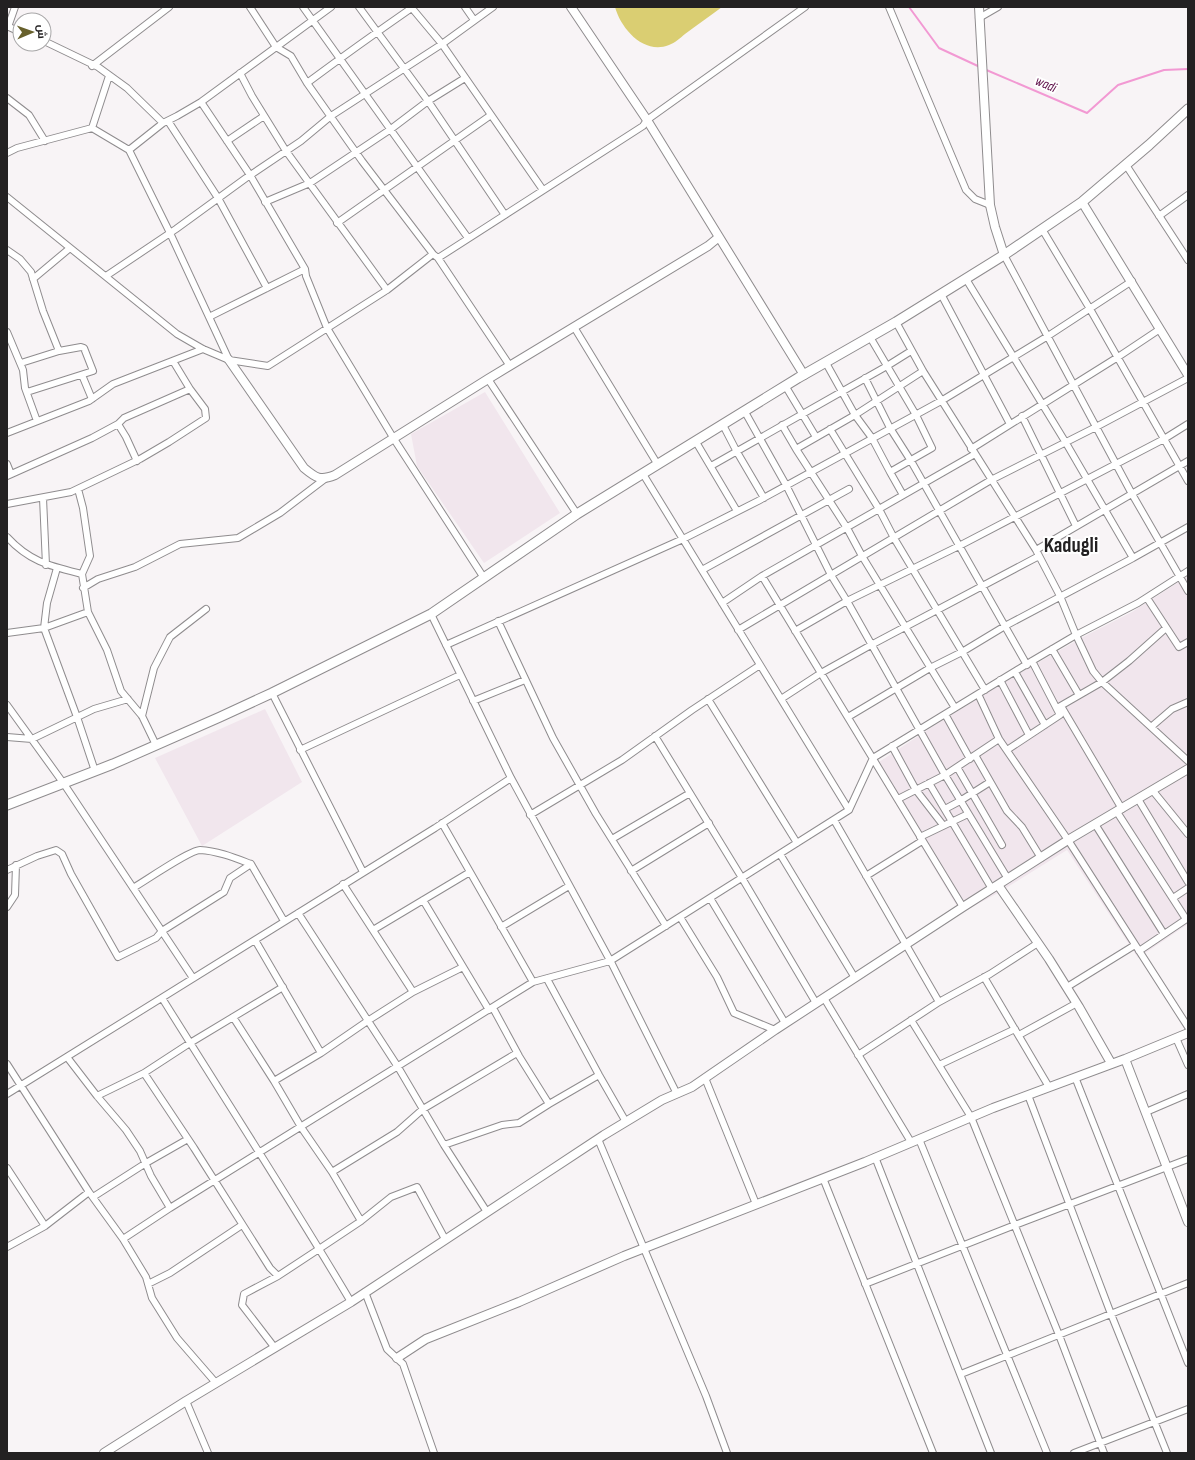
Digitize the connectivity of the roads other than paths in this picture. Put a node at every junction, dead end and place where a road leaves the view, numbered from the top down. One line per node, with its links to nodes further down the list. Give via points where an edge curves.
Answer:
1 (15, 7): 18 (street)
2 (169, 7): 24 (street)
3 (250, 7): 22 (street)
4 (303, 7): 16 (street)
5 (331, 7): 16 (street)
6 (359, 7): 19 (street)
7 (412, 7): 19 (street); 20 (street)
8 (466, 7): 17 (street)
9 (493, 7): 17 (street)
10 (571, 7): 38 (street)
11 (805, 7): 38 (street)
12 (889, 7): 60 (street, via 966,190 975,199)
13 (979, 7): 15 (street)
14 (998, 7): 15 (street)
15 (979, 18): 60 (street)
16 (313, 20): 22 (street); 23 (street)
17 (474, 20): 20 (street)
18 (8, 27)
19 (378, 33): 23 (street); 25 (street)
20 (442, 44): 25 (street); 28 (street)
21 (52, 45): 24 (street)
22 (276, 47): 26 (street); 29 (street, via 291,56)
23 (340, 58): 29 (street); 30 (street)
24 (92, 66): 27 (street, via 98,67)
25 (404, 69): 30 (street); 32 (street)
26 (240, 73): 33 (street); 36 (street)
27 (109, 76): 39 (street, via 127,88); 40 (street)
28 (465, 78): 32 (street); 35 (street)
29 (307, 83): 37 (street)
30 (366, 94): 37 (street); 41 (street)
31 (7, 98): 42 (street, via 29,115)
32 (428, 101): 41 (street); 44 (street)
33 (201, 102): 39 (street); 43 (street)
34 (1188, 109): 49 (main road)
35 (491, 115): 44 (street); 54 (street)
36 (264, 116): 43 (street); 46 (street)
37 (331, 116): 46 (street); 47 (street)
38 (647, 120): 54 (street, via 643,126); 66 (street)
39 (165, 122): 45 (street); 57 (street)
40 (92, 128): 42 (street); 45 (street)
41 (391, 129): 47 (street); 50 (street)
42 (45, 141): 48 (street)
43 (227, 141): 51 (street)
44 (455, 141): 50 (street); 61 (street)
45 (129, 150): 65 (street)
46 (286, 151): 51 (street); 52 (street)
47 (356, 152): 52 (street); 53 (street)
48 (7, 153)
49 (1126, 165): 59 (main road); 62 (street)
50 (418, 167): 53 (street); 67 (street)
51 (250, 175): 57 (street); 58 (street)
52 (310, 184): 58 (street); 63 (street)
53 (384, 189): 63 (street); 71 (street)
54 (543, 190): 61 (street)
55 (1188, 195): 62 (street)
56 (7, 197): 68 (street)
57 (218, 198): 65 (street); 78 (street)
58 (265, 202): 73 (street)
59 (1082, 202): 64 (main road); 77 (street)
60 (990, 205): 70 (street)
61 (505, 215): 67 (street)
62 (1159, 216): 72 (street)
63 (338, 223): 79 (street)
64 (1042, 229): 70 (main road); 81 (street)
65 (170, 233): 74 (street); 82 (street)
66 (719, 237): 84 (street); 105 (street)
67 (468, 238): 71 (street)
68 (70, 248): 74 (street); 75 (street)
69 (7, 250): 75 (street, via 20,259)
70 (1004, 255): 76 (main road); 88 (street)
71 (435, 256): 79 (street); 99 (street)
72 (1188, 260)
73 (305, 269): 78 (street); 85 (street)
74 (106, 276): 90 (street, via 177,334)
75 (34, 279): 91 (street)
76 (966, 279): 80 (main road); 93 (street)
77 (1132, 282): 81 (street); 86 (street)
78 (267, 288): 82 (street)
79 (387, 290): 85 (street)
80 (941, 294): 83 (main road); 104 (street)
81 (1090, 308): 88 (street); 94 (street)
82 (209, 317): 95 (street)
83 (896, 322): 89 (main road); 92 (street)
84 (574, 327): 99 (street); 151 (street)
85 (327, 328): 95 (street, via 268,366); 136 (street)
86 (1160, 329): 94 (street); 102 (street)
87 (7, 332): 97 (street)
88 (1048, 336): 93 (street); 108 (street)
89 (870, 337): 98 (main road); 100 (street)
90 (203, 350): 95 (street); 96 (street)
91 (59, 351): 97 (street); 103 (street, via 84,348 93,371)
92 (911, 351): 100 (street); 101 (street)
93 (1013, 357): 104 (street); 118 (street)
94 (1118, 357): 108 (street); 117 (street)
95 (229, 360): 158 (street, via 304,468 315,477)
96 (173, 361): 111 (street); 114 (street, via 112,384)
97 (20, 363): 113 (street, via 24,370)
98 (826, 363): 105 (main road); 112 (street)
99 (510, 366): 107 (street)
100 (887, 366): 106 (street); 109 (street)
101 (923, 371): 109 (street); 115 (street)
102 (1187, 372): 117 (street)
103 (82, 374): 113 (street); 114 (street)
104 (985, 374): 115 (street); 126 (street)
105 (804, 375): 110 (main road)
106 (865, 378): 112 (street); 116 (street)
107 (488, 379): 136 (street); 177 (street)
108 (1073, 384): 118 (street); 130 (street)
109 (899, 386): 116 (street); 121 (street)
110 (786, 387): 119 (main road); 120 (street)
111 (190, 389): 125 (street, via 124,418); 146 (street, via 205,408 206,418)
112 (842, 391): 120 (street); 122 (street)
113 (27, 392): 124 (street)
114 (92, 399): 124 (street)
115 (941, 401): 121 (street); 142 (street)
116 (876, 402): 122 (street); 131 (street)
117 (1143, 402): 130 (street); 138 (street)
118 (1041, 404): 123 (street); 140 (street)
119 (744, 412): 128 (main road); 137 (street)
120 (802, 414): 129 (street); 134 (street)
121 (916, 414): 131 (street); 148 (street, via 932,448)
122 (855, 415): 132 (street); 135 (street)
123 (1022, 416): 126 (street); 145 (street)
124 (37, 421): 133 (street)
125 (118, 424): 146 (street); 157 (street)
126 (1010, 424): 142 (street)
127 (1188, 424): 138 (street)
128 (723, 425): 139 (main road); 143 (street)
129 (782, 425): 137 (street); 141 (street)
130 (1096, 427): 140 (street); 150 (street)
131 (890, 428): 135 (street); 148 (street)
132 (830, 429): 134 (street); 144 (street)
133 (7, 433)
134 (816, 437): 141 (street)
135 (872, 438): 144 (street); 155 (street)
136 (394, 439): 158 (street); 201 (street)
137 (759, 439): 143 (street); 163 (street)
138 (1164, 439): 150 (street); 153 (street)
139 (696, 442): 151 (main road); 152 (street)
140 (1066, 443): 145 (street); 159 (street)
141 (796, 449): 154 (street)
142 (973, 451): 160 (street); 162 (street)
143 (737, 452): 152 (street); 170 (street)
144 (844, 454): 154 (street); 173 (street)
145 (1042, 455): 160 (street); 166 (street)
146 (137, 460): 164 (street)
147 (1188, 461): 153 (street)
148 (911, 462): 155 (street); 162 (street)
149 (7, 464): 157 (street)
150 (1116, 464): 159 (street); 167 (street)
151 (658, 465): 156 (main road)
152 (711, 466): 175 (street)
153 (1180, 466): 161 (street); 167 (street)
154 (810, 472): 163 (street); 171 (street)
155 (890, 472): 168 (street)
156 (643, 474): 177 (main road); 185 (street)
157 (9, 475)
158 (326, 478): 204 (street, via 280,513 238,538 180,544 135,567 98,579)
159 (1086, 479): 166 (street); 174 (street)
160 (991, 480): 176 (street); 179 (street)
161 (1188, 481)
162 (923, 484): 168 (street); 176 (street)
163 (786, 486): 170 (street); 178 (street)
164 (78, 489): 169 (street); 197 (street, via 84,508 90,556)
165 (849, 489): 171 (street)
166 (1060, 493): 179 (street); 180 (street)
167 (1132, 494): 174 (street); 186 (street)
168 (903, 495): 173 (street)
169 (43, 498): 172 (street); 192 (street)
170 (764, 498): 175 (street)
171 (828, 501): 178 (street); 182 (street)
172 (7, 504)
173 (879, 509): 182 (street); 184 (street)
174 (1104, 510): 180 (street); 191 (street)
175 (737, 511): 185 (street)
176 (939, 511): 184 (street); 188 (street)
177 (577, 514): 201 (main road)
178 (800, 516): 187 (street); 194 (street)
179 (1014, 516): 188 (street); 189 (street)
180 (1076, 526): 189 (street)
181 (1188, 527): 186 (street)
182 (847, 528): 187 (street); 190 (street)
183 (7, 537): 192 (street, via 18,549)
184 (894, 538): 190 (street); 195 (street)
185 (684, 539): 194 (street); 215 (street)
186 (1160, 543): 191 (street); 200 (street)
187 (816, 546): 198 (street); 199 (street)
188 (959, 546): 195 (street); 203 (street)
189 (1037, 553): 203 (street); 206 (street)
190 (862, 556): 198 (street); 202 (street)
191 (1133, 558): 206 (street)
192 (46, 565): 193 (street)
193 (58, 568): 197 (street); 218 (street, via 47,603)
194 (702, 570): 209 (street)
195 (913, 570): 202 (street); 212 (street)
196 (1188, 571): 200 (street)
197 (82, 574): 204 (street)
198 (831, 575): 208 (street); 210 (street)
199 (762, 576): 209 (street); 210 (street)
200 (1180, 577): 205 (street); 207 (street)
201 (484, 578): 214 (main road)
202 (880, 585): 208 (street); 216 (street)
203 (981, 585): 212 (street); 217 (street)
204 (83, 588): 213 (street)
205 (1188, 591)
206 (1060, 596): 217 (street); 223 (street)
207 (1147, 598): 219 (street); 223 (street)
208 (847, 601): 221 (street); 226 (street)
209 (722, 603): 220 (street)
210 (780, 605): 220 (street); 221 (street)
211 (206, 609): 252 (street, via 170,637 154,668)
212 (938, 610): 216 (street); 228 (street)
213 (88, 612): 218 (street); 243 (street, via 107,650 121,691)
214 (431, 614): 225 (street); 240 (main road)
215 (498, 621): 225 (street); 235 (street)
216 (905, 626): 226 (street); 231 (street)
217 (1005, 626): 228 (street); 229 (street)
218 (44, 628): 222 (street); 253 (street)
219 (1166, 628): 224 (street, via 1179,647); 237 (street, via 1130,661)
220 (738, 630): 230 (street)
221 (795, 631): 233 (street)
222 (7, 633)
223 (1076, 636): 227 (street); 237 (street, via 1093,671)
224 (1188, 642)
225 (446, 645): 234 (street)
226 (871, 645): 233 (street); 238 (street)
227 (1052, 649): 229 (street); 242 (street)
228 (962, 652): 231 (street); 239 (street)
229 (1029, 663): 232 (street); 249 (street)
230 (760, 665): 244 (street); 245 (street)
231 (930, 668): 238 (street); 250 (street)
232 (1014, 672): 236 (street); 255 (street)
233 (821, 673): 245 (street); 254 (street)
234 (460, 675): 246 (street); 265 (street)
235 (525, 680): 246 (street); 279 (street, via 553,738)
236 (1000, 680): 239 (street); 258 (street)
237 (1102, 682): 242 (street); 256 (street)
238 (896, 688): 254 (street); 257 (street)
239 (985, 690): 241 (street)
240 (272, 693): 263 (main road); 265 (street)
241 (978, 694): 250 (street); 262 (street)
242 (1079, 695): 249 (street)
243 (128, 699): 252 (street); 253 (street)
244 (708, 699): 259 (street); 304 (street)
245 (781, 699): 289 (street)
246 (473, 701): 275 (street)
247 (1188, 702): 256 (street, via 1172,709)
248 (7, 705): 261 (street)
249 (1059, 707): 255 (street, via 1060,715); 290 (street)
250 (955, 708): 251 (street)
251 (945, 714): 257 (street); 269 (street)
252 (142, 716): 263 (street)
253 (77, 717): 261 (street); 273 (street)
254 (848, 717): 268 (street)
255 (1045, 725): 258 (street)
256 (1151, 727): 270 (street)
257 (920, 730): 264 (street); 274 (street)
258 (1030, 735): 266 (street)
259 (655, 736): 279 (street); 282 (street)
260 (7, 737): 261 (street)
261 (32, 739): 278 (street)
262 (999, 739): 266 (street); 267 (street)
263 (156, 745): 273 (main road)
264 (892, 746): 268 (street); 280 (street)
265 (300, 750): 312 (street)
266 (1007, 750): 303 (street)
267 (976, 755): 269 (street); 276 (street)
268 (873, 758): 284 (street); 289 (street)
269 (970, 759): 271 (street)
270 (1188, 761)
271 (957, 767): 274 (street); 283 (street)
272 (1188, 769): 281 (street)
273 (95, 771): 278 (main road)
274 (945, 775): 277 (street); 286 (street)
275 (511, 778): 292 (street); 295 (street)
276 (990, 782): 283 (street); 307 (street, via 1007,811 1022,827)
277 (929, 783): 280 (street); 288 (street)
278 (64, 784): 287 (main road); 321 (street)
279 (581, 785): 292 (street); 301 (street)
280 (916, 790): 284 (street); 298 (street)
281 (1153, 791): 285 (street); 299 (street)
282 (690, 793): 296 (street); 301 (street)
283 (972, 794): 286 (street); 305 (street)
284 (898, 799): 302 (street)
285 (1138, 799): 290 (street); 317 (street)
286 (960, 801): 288 (street); 291 (street)
287 (7, 805)
288 (945, 809): 294 (street)
289 (849, 810): 293 (street)
290 (1119, 810): 297 (street); 324 (street)
291 (968, 814): 294 (street); 316 (street)
292 (530, 815): 319 (street)
293 (834, 820): 304 (street); 314 (street)
294 (952, 822): 298 (street); 320 (street)
295 (442, 823): 312 (street); 313 (street)
296 (709, 823): 311 (street); 315 (street)
297 (1095, 824): 303 (street); 336 (street)
298 (943, 825): 302 (street)
299 (1185, 829): 300 (street)
300 (1188, 834)
301 (612, 839): 311 (street)
302 (921, 839): 314 (street); 327 (street)
303 (1068, 840): 307 (street); 340 (street)
304 (797, 843): 306 (street)
305 (1002, 845)
306 (780, 854): 315 (street); 346 (street)
307 (1041, 858): 316 (street)
308 (251, 864): 321 (street, via 220,853 199,850); 331 (street); 335 (street, via 230,878 224,892)
309 (16, 866): 310 (street); 326 (street, via 15,895); 335 (street, via 56,850 62,854 118,957 156,938)
310 (7, 870)
311 (632, 871): 332 (street)
312 (363, 872): 318 (street)
313 (470, 872): 325 (street); 333 (street)
314 (866, 876): 339 (street)
315 (742, 878): 323 (street); 355 (street)
316 (1008, 879): 320 (street)
317 (1188, 882)
318 (344, 884): 328 (street); 334 (street)
319 (569, 886): 333 (street); 342 (street)
320 (995, 887): 327 (street); 338 (street)
321 (133, 888): 335 (street)
322 (1188, 888): 324 (street)
323 (710, 898): 329 (street); 361 (street)
324 (1173, 898): 330 (street)
325 (423, 900): 334 (street); 343 (street)
326 (7, 907)
327 (962, 907): 339 (street)
328 (298, 913): 331 (street); 359 (street)
329 (680, 917): 332 (street); 364 (street, via 717,977 734,1013)
330 (1187, 919): 336 (street)
331 (284, 921): 337 (street)
332 (666, 926): 342 (street)
333 (501, 927): 348 (street)
334 (373, 930): 351 (street)
335 (162, 931): 345 (street)
336 (1164, 934): 341 (street)
337 (255, 940): 345 (street); 349 (street)
338 (1038, 943): 344 (street); 350 (street)
339 (906, 945): 346 (street); 354 (street)
340 (1135, 945): 341 (street); 350 (street)
341 (1139, 951): 362 (street)
342 (610, 961): 347 (street); 387 (street)
343 (463, 967): 351 (street); 357 (street)
344 (984, 977): 354 (street); 363 (street)
345 (193, 978): 352 (street)
346 (855, 978): 353 (street)
347 (547, 979): 348 (street); 380 (street)
348 (533, 982): 357 (street)
349 (283, 987): 358 (street); 369 (street)
350 (1067, 987): 356 (street)
351 (412, 992): 359 (street)
352 (162, 998): 368 (street); 372 (street)
353 (824, 998): 355 (street); 371 (street)
354 (939, 1002): 360 (street)
355 (816, 1003): 361 (street)
356 (1077, 1003): 366 (street); 374 (street)
357 (491, 1009): 370 (street); 378 (street)
358 (233, 1017): 368 (street); 383 (street)
359 (369, 1020): 369 (street); 378 (street)
360 (911, 1020): 371 (street); 376 (street)
361 (785, 1023): 364 (street)
362 (1188, 1027)
363 (1015, 1029): 366 (street); 376 (street)
364 (775, 1030): 382 (street)
365 (1188, 1033): 367 (street)
366 (1018, 1035): 385 (street)
367 (1176, 1038): 373 (street); 377 (street)
368 (190, 1043): 379 (street); 402 (street)
369 (321, 1053): 383 (street)
370 (517, 1053): 391 (street); 392 (street)
371 (858, 1055): 400 (street)
372 (67, 1057): 384 (street); 390 (street)
373 (1125, 1059): 374 (street); 393 (street)
374 (1111, 1063): 381 (street)
375 (7, 1064): 384 (street)
376 (939, 1065): 394 (street)
377 (1188, 1065)
378 (398, 1067): 392 (street); 396 (street)
379 (144, 1073): 390 (street); 397 (street)
380 (599, 1075): 391 (street); 395 (street)
381 (1075, 1077): 385 (street); 411 (street)
382 (705, 1078): 387 (street); 413 (street)
383 (274, 1081): 396 (street)
384 (22, 1085): 386 (street); 412 (street)
385 (1049, 1087): 389 (street)
386 (7, 1094)
387 (677, 1094): 395 (street)
388 (1188, 1094): 393 (street)
389 (1028, 1095): 394 (street); 414 (street)
390 (97, 1096): 405 (street, via 126,1130)
391 (549, 1104): 401 (street, via 519,1123 502,1125)
392 (423, 1109): 401 (street); 408 (street, via 397,1132)
393 (1146, 1112): 407 (street)
394 (971, 1117): 399 (street); 420 (street)
395 (626, 1122): 398 (street)
396 (301, 1127): 402 (street); 408 (street)
397 (188, 1139): 405 (street); 410 (street)
398 (598, 1139): 416 (street); 426 (street)
399 (919, 1139): 400 (street); 424 (street)
400 (911, 1142): 403 (street)
401 (444, 1145): 416 (street)
402 (259, 1154): 410 (street); 427 (street)
403 (875, 1157): 409 (street); 428 (street)
404 (1188, 1159): 407 (street)
405 (146, 1163): 412 (street); 415 (street)
406 (7, 1168): 421 (street)
407 (1167, 1168): 411 (street); 418 (street)
408 (332, 1172): 417 (street)
409 (823, 1178): 413 (street); 432 (street)
410 (214, 1181): 415 (street); 419 (street)
411 (1118, 1186): 414 (street); 434 (street)
412 (91, 1195): 421 (street); 422 (street)
413 (756, 1204): 426 (street)
414 (1070, 1204): 420 (street); 436 (street)
415 (170, 1208): 422 (street)
416 (487, 1212): 423 (street)
417 (361, 1221): 423 (street, via 391,1197 417,1187); 427 (street)
418 (1188, 1222)
419 (242, 1225): 429 (street); 431 (street, via 170,1273)
420 (1015, 1225): 424 (street); 437 (street)
421 (45, 1226): 425 (street)
422 (123, 1239): 431 (street)
423 (445, 1239): 433 (street)
424 (963, 1246): 428 (street); 439 (street)
425 (7, 1247)
426 (644, 1248): 440 (street, via 426,1339); 451 (street)
427 (319, 1249): 429 (street); 435 (street)
428 (917, 1263): 432 (street); 442 (street)
429 (278, 1276): 438 (street, via 244,1294 242,1305)
430 (1188, 1282): 434 (street)
431 (148, 1284): 443 (street, via 152,1298 177,1338)
432 (865, 1284): 452 (street)
433 (365, 1292): 435 (street); 440 (street, via 387,1349)
434 (1160, 1294): 436 (street); 441 (street)
435 (351, 1302): 438 (street)
436 (1111, 1314): 437 (street); 446 (street)
437 (1059, 1335): 439 (street); 447 (street)
438 (275, 1348): 443 (street)
439 (1007, 1356): 442 (street); 454 (street)
440 (397, 1358): 450 (street, via 403,1364)
441 (1188, 1363)
442 (961, 1374): 453 (street)
443 (216, 1383): 444 (street)
444 (186, 1401): 448 (street); 449 (street)
445 (1188, 1409): 446 (street)
446 (1154, 1422): 447 (street); 457 (street)
447 (1100, 1443): 455 (street); 456 (street)
448 (104, 1453)
449 (208, 1453)
450 (434, 1453)
451 (727, 1453)
452 (933, 1453)
453 (991, 1453)
454 (1047, 1453)
455 (1074, 1453)
456 (1104, 1453)
457 (1167, 1453)

